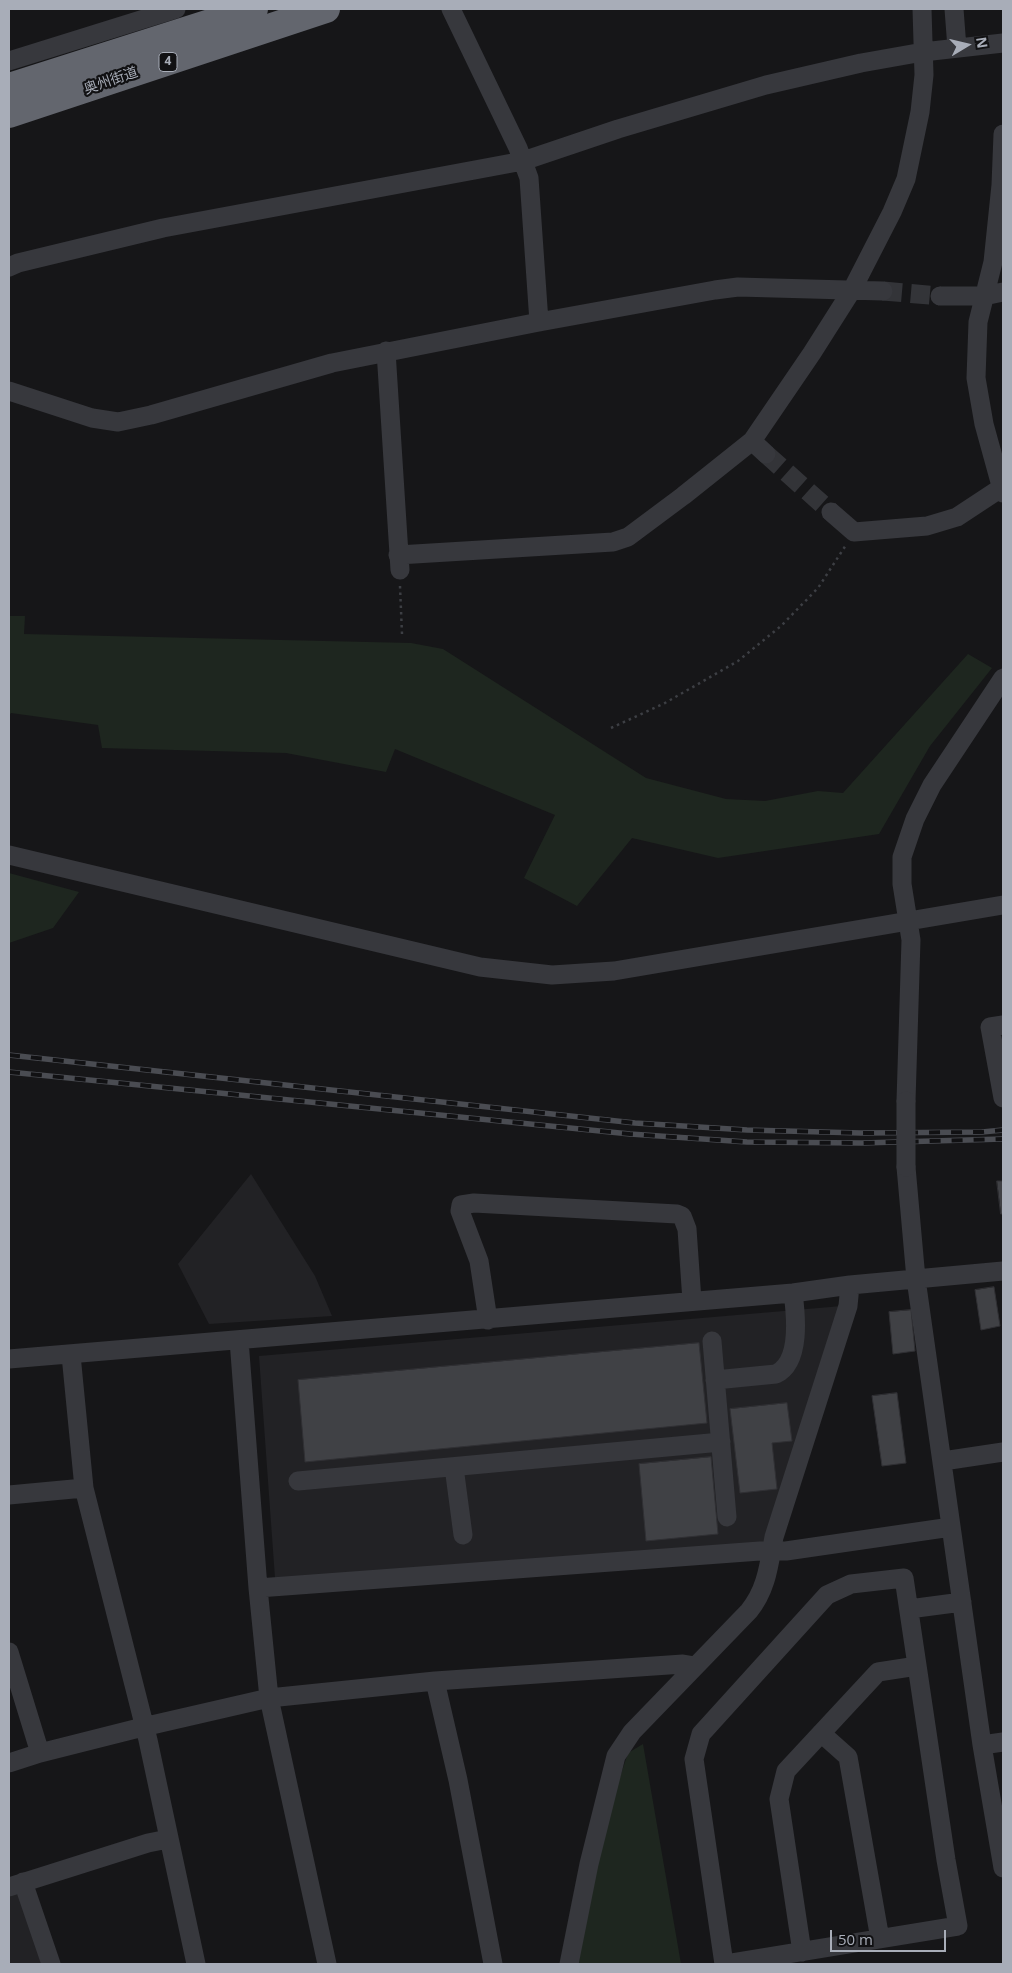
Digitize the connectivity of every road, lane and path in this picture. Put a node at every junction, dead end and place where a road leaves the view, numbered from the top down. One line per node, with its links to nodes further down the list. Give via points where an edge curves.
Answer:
1 (176, 9): 10 (street)
2 (254, 9): 11 (highway, 奥州街道 / 4)
3 (326, 9): 12 (highway, 奥州街道 / 4)
4 (451, 9): 14 (street)
5 (922, 9): 9 (street)
6 (954, 9): 8 (street)
7 (1003, 42): 8 (street)
8 (957, 48): 9 (street)
9 (923, 52): 14 (street, via 766,85); 16 (street, via 920,112 906,179)
10 (9, 61)
11 (9, 88)
12 (9, 114)
13 (1003, 134): 20 (street, via 993,262)
14 (523, 161): 15 (street, via 163,228); 21 (street, via 529,178)
15 (9, 267)
16 (852, 290): 17 (street); 21 (street, via 738,287); 24 (street)
17 (883, 292)
18 (1003, 292): 20 (street)
19 (940, 296): 20 (street)
20 (984, 296): 26 (street, via 978,322 976,378 984,424)
21 (539, 322): 22 (street)
22 (386, 351): 23 (street, via 118,422 92,418); 29 (street)
23 (9, 391)
24 (752, 441): 25 (street); 29 (street, via 628,537 613,542)
25 (766, 454)
26 (1002, 491): 28 (street, via 957,517 927,526)
27 (831, 512): 28 (street)
28 (854, 532): 32 (path, via 818,588 781,626 738,661 665,703)
29 (399, 562): 30 (path)
30 (402, 634)
31 (1003, 678): 35 (street, via 932,785 914,819 902,857 902,884)
32 (612, 728)
33 (9, 855): 35 (street, via 480,967 552,975 614,971)
34 (1003, 906): 35 (street)
35 (908, 921): 39 (street, bridge, via 911,940 906,1167)
36 (1003, 1025): 37 (street, via 990,1027)
37 (1003, 1098)
38 (1003, 1271): 39 (street)
39 (916, 1279): 40 (street); 51 (street)
40 (850, 1285): 41 (street); 59 (street, via 848,1306 774,1537)
41 (793, 1292): 42 (street); 48 (street, via 796,1338 782,1371)
42 (692, 1301): 43 (street); 43 (street, via 686,1228 682,1216 462,1205 460,1211 479,1261)
43 (488, 1320): 44 (street)
44 (239, 1340): 46 (street); 60 (street)
45 (712, 1342): 48 (street)
46 (71, 1355): 47 (street); 54 (street)
47 (9, 1359)
48 (716, 1380): 49 (street)
49 (721, 1442): 52 (street); 56 (street)
50 (1003, 1452): 51 (street)
51 (942, 1461): 57 (street)
52 (454, 1467): 53 (street); 58 (street)
53 (298, 1481)
54 (84, 1488): 55 (street); 68 (street)
55 (9, 1495)
56 (728, 1517)
57 (952, 1527): 59 (street); 61 (street)
58 (463, 1535)
59 (772, 1552): 60 (street); 64 (street, via 758,1601)
60 (258, 1588): 67 (street)
61 (962, 1602): 62 (street); 71 (street)
62 (909, 1610): 65 (street); 84 (street, via 904,1578 851,1584 828,1595 700,1734 694,1760)
63 (9, 1652): 72 (street)
64 (694, 1666): 66 (street, via 683,1664); 83 (street, via 632,1732 616,1756)
65 (917, 1666): 69 (street, via 878,1672); 77 (street, via 958,1926)
66 (435, 1681): 67 (street); 82 (street, via 458,1780)
67 (269, 1698): 68 (street); 81 (street)
68 (143, 1726): 72 (street); 74 (street)
69 (821, 1733): 77 (street, via 848,1757); 78 (street, via 786,1771 779,1799)
70 (1003, 1742): 71 (street)
71 (982, 1746): 75 (street)
72 (40, 1752): 73 (street)
73 (9, 1763)
74 (168, 1839): 76 (street); 80 (street)
75 (1003, 1868)
76 (16, 1885): 79 (street)
77 (880, 1939): 78 (street)
78 (802, 1952): 84 (street)
79 (51, 1964)
80 (196, 1964)
81 (327, 1964)
82 (493, 1964)
83 (568, 1964)
84 (725, 1964)

